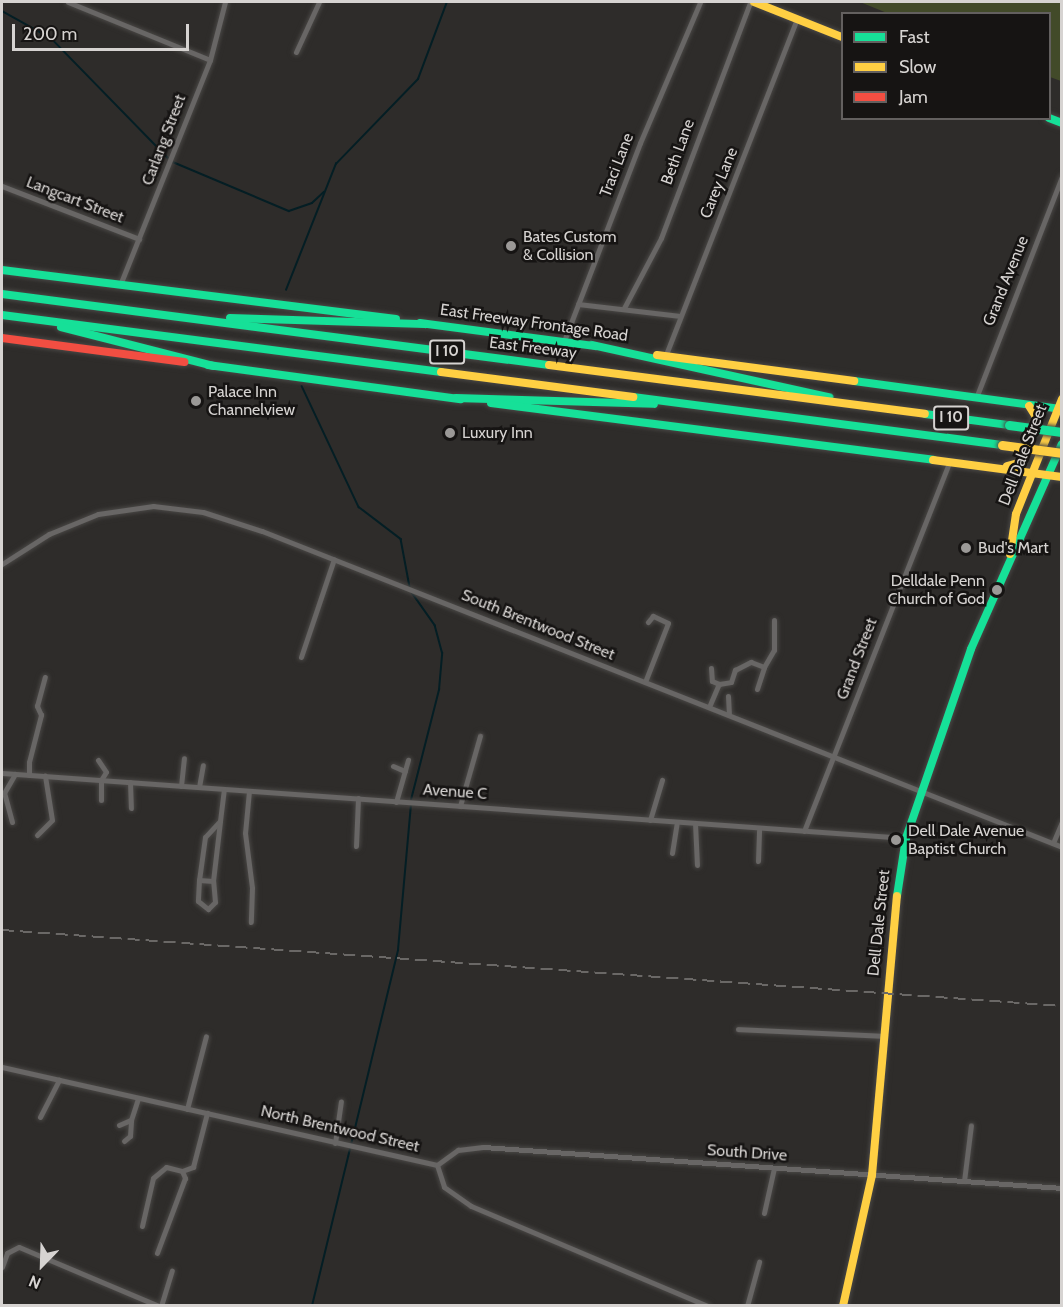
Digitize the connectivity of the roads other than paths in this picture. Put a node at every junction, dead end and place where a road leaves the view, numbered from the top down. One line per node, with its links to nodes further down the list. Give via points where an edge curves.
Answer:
1 (68, 2): 10 (street)
2 (225, 2): 10 (street, Carlang Street)
3 (319, 2): 9 (street)
4 (700, 2): 17 (street, Traci Lane)
5 (750, 2): 18 (street, Beth Lane, via 661,238)
6 (754, 2): 7 (main road)
7 (797, 19): 8 (main road); 20 (street, Carey Lane)
8 (841, 36)
9 (296, 52)
10 (210, 60): 13 (street, Carlang Street)
11 (1062, 176): 30 (street, Grand Avenue)
12 (2, 186): 13 (street, Langcart Street)
13 (140, 239): 15 (street, Carlang Street)
14 (2, 270): 15 (main road, East Freeway Frontage Road)
15 (120, 285): 23 (main road, East Freeway Frontage Road)
16 (2, 294): 21 (main road, East Freeway / I 10)
17 (578, 304): 18 (street); 25 (street, Traci Lane)
18 (624, 308): 20 (street)
19 (2, 315): 22 (main road, I 10)
20 (680, 316): 27 (street, Carey Lane)
21 (179, 317): 23 (main road); 35 (main road, East Freeway / I 10)
22 (44, 321): 28 (main road); 32 (main road, I 10)
23 (425, 324): 25 (main road, East Freeway Frontage Road)
24 (2, 338): 28 (main road)
25 (564, 341): 26 (main road, East Freeway Frontage Road)
26 (592, 345): 27 (main road, East Freeway Frontage Road); 35 (main road)
27 (665, 357): 30 (main road, East Freeway Frontage Road)
28 (214, 366): 29 (main road)
29 (456, 398): 32 (main road, via 638,406); 39 (main road)
30 (976, 398): 33 (main road, East Freeway Frontage Road)
31 (1062, 399): 34 (main road, Dell Dale Street)
32 (672, 403): 38 (main road, I 10, bridge)
33 (1029, 405): 34 (main road, East Freeway Frontage Road); 40 (main road, via 1036,417 1022,462 1010,467)
34 (1060, 409): 41 (main road, Dell Dale Street)
35 (893, 410): 36 (main road, East Freeway / I 10, bridge)
36 (1062, 432)
37 (1062, 444): 42 (main road, Dell Dale Street)
38 (1062, 453)
39 (949, 463): 40 (main road); 60 (street, Grand Street)
40 (964, 464): 41 (main road)
41 (1032, 473): 42 (main road); 45 (main road, Dell Dale Street, via 1016,514)
42 (1048, 475): 43 (main road); 45 (main road, Dell Dale Street, via 1023,537)
43 (1062, 477)
44 (334, 559): 46 (street, South Brentwood Street, via 202,512 153,506 88,517 49,534); 49 (street); 53 (street, South Brentwood Street)
45 (1009, 559): 78 (main road, Dell Dale Street, via 943,722)
46 (2, 564)
47 (774, 620): 50 (street, via 774,650)
48 (648, 622): 53 (street, via 653,616 668,622)
49 (301, 657)
50 (764, 667): 54 (street, via 751,662 735,670 731,682); 55 (street)
51 (711, 668): 54 (street, via 712,681)
52 (45, 677): 69 (street, via 37,706 41,715)
53 (645, 682): 57 (street, South Brentwood Street)
54 (719, 684): 57 (street)
55 (758, 689)
56 (728, 696): 58 (street)
57 (709, 707): 58 (street, South Brentwood Street)
58 (729, 715): 60 (street, South Brentwood Street)
59 (480, 736): 82 (street)
60 (833, 756): 78 (street, South Brentwood Street); 91 (street, Grand Street)
61 (184, 758): 74 (street)
62 (98, 760): 72 (street, via 106,772)
63 (408, 760): 66 (street)
64 (202, 765): 75 (street)
65 (393, 766): 66 (street)
66 (405, 771): 81 (street)
67 (2, 773): 68 (street, Avenue C)
68 (15, 774): 69 (street, Avenue C); 86 (street, via 4,793)
69 (29, 775): 70 (street, Avenue C)
70 (45, 776): 72 (street, Avenue C); 92 (street, via 52,820)
71 (662, 780): 84 (street)
72 (101, 781): 73 (street, Avenue C); 80 (street)
73 (130, 782): 74 (street, Avenue C); 83 (street)
74 (181, 786): 75 (street, Avenue C)
75 (199, 787): 76 (street, Avenue C)
76 (224, 789): 77 (street, Avenue C); 85 (street)
77 (249, 791): 79 (street, Avenue C); 102 (street, via 245,833 252,888)
78 (921, 791): 93 (main road, Dell Dale Street); 94 (street, South Brentwood Street)
79 (358, 798): 81 (street, Avenue C); 95 (street)
80 (101, 800)
81 (396, 802): 82 (street, Avenue C)
82 (460, 806): 84 (street, Avenue C)
83 (131, 808)
84 (650, 820): 87 (street, Avenue C)
85 (220, 821): 100 (street, via 205,837); 101 (street)
86 (12, 822)
87 (677, 822): 89 (street, Avenue C); 97 (street)
88 (1062, 822): 94 (street)
89 (695, 823): 90 (street, Avenue C); 99 (street)
90 (759, 828): 91 (street, Avenue C); 98 (street)
91 (804, 831): 93 (street, Avenue C)
92 (37, 835)
93 (906, 838): 105 (main road, Dell Dale Street, via 895,909)
94 (1053, 843): 96 (street, South Brentwood Street)
95 (356, 846)
96 (1062, 847)
97 (672, 853)
98 (758, 861)
99 (698, 865)
100 (199, 880): 101 (street); 101 (street, via 198,901 208,909 215,902)
101 (213, 881)
102 (251, 922)
103 (738, 1029): 105 (street)
104 (206, 1036): 110 (street)
105 (884, 1036): 121 (main road, Dell Dale Street)
106 (2, 1067): 107 (street, North Brentwood Street)
107 (59, 1080): 108 (street, North Brentwood Street); 112 (street)
108 (138, 1098): 110 (street, North Brentwood Street); 113 (street)
109 (341, 1101): 117 (street)
110 (187, 1109): 111 (street, North Brentwood Street)
111 (207, 1113): 117 (street, North Brentwood Street); 120 (street, via 193,1167)
112 (40, 1117)
113 (131, 1120): 114 (street); 116 (street, via 130,1136)
114 (119, 1125)
115 (971, 1125): 122 (street)
116 (124, 1141)
117 (335, 1143): 118 (street, North Brentwood Street)
118 (437, 1165): 119 (street, South Drive, via 458,1150 483,1147); 131 (street, North Brentwood Street, via 444,1187 471,1206)
119 (774, 1168): 121 (street, South Drive); 124 (street)
120 (182, 1171): 125 (street, via 166,1167 153,1178); 126 (street, via 186,1178)
121 (872, 1175): 122 (street, South Drive); 133 (main road, Dell Dale Street)
122 (964, 1181): 123 (street, South Drive)
123 (1062, 1188)
124 (764, 1213)
125 (142, 1226)
126 (157, 1253)
127 (759, 1262): 132 (street)
128 (2, 1267): 130 (street, via 7,1253 19,1247)
129 (172, 1270): 130 (street)
130 (160, 1305)
131 (708, 1305)
132 (747, 1305)
133 (843, 1305)

